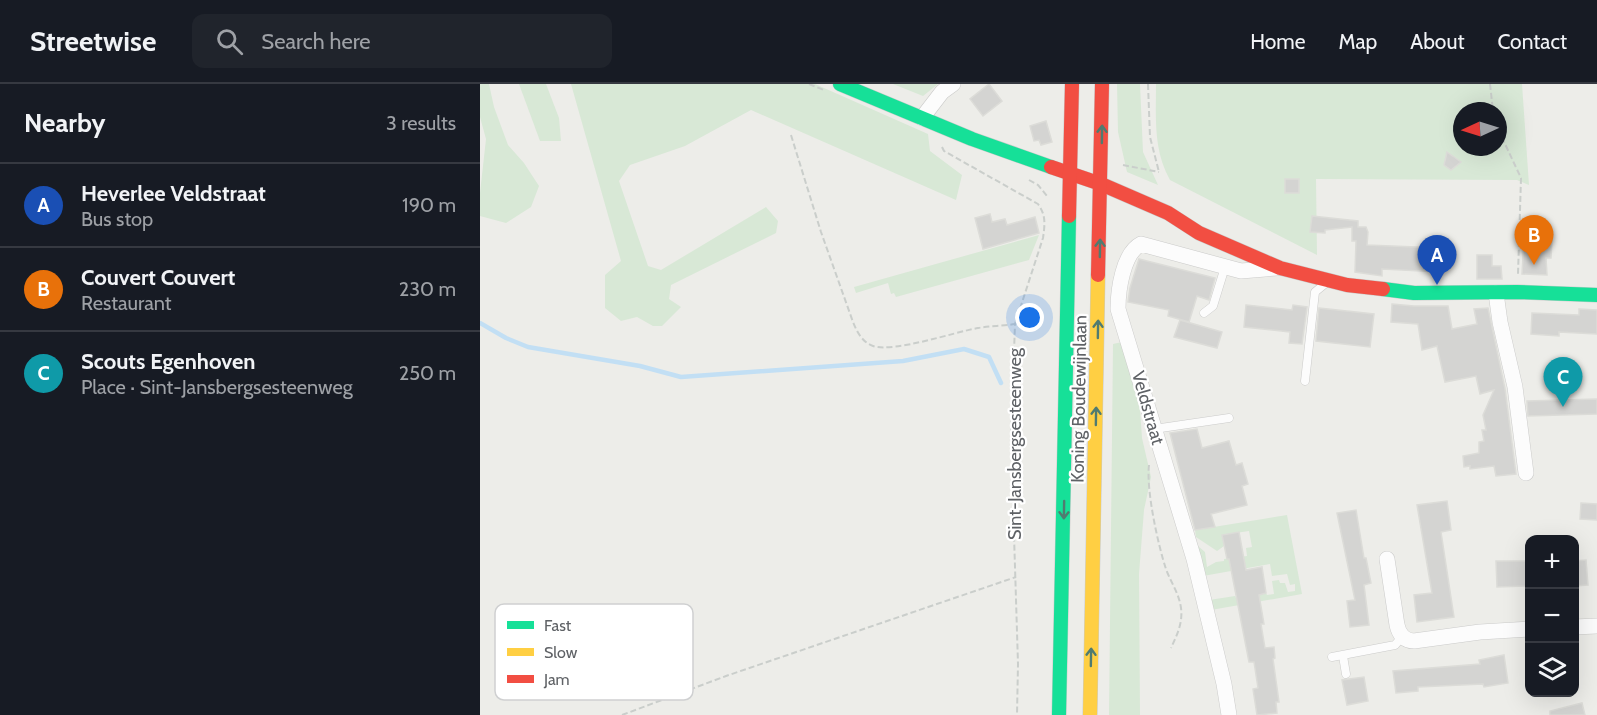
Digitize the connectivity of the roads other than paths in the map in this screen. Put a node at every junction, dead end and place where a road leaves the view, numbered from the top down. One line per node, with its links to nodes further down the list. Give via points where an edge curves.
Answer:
1 (840, 84): 5 (main road)
2 (953, 84): 5 (street)
3 (1072, 84): 7 (main road, Koning Boudewijnlaan)
4 (1102, 84): 8 (main road, Koning Boudewijnlaan, one-way to 4)
5 (922, 118): 6 (main road)
6 (972, 139): 7 (main road); 9 (main road)
7 (1071, 173): 8 (main road); 9 (main road, Koning Boudewijnlaan)
8 (1101, 184): 9 (main road, Koning Boudewijnlaan); 11 (main road, via 1168,213)
9 (1081, 193): 30 (main road, Koning Boudewijnlaan, one-way to 30); 31 (main road, Koning Boudewijnlaan, one-way to 9)
10 (1134, 213): 11 (main road)
11 (1199, 233): 13 (main road)
12 (1225, 267): 13 (street, Veldstraat, via 1246,271); 17 (lane, via 1213,306); 20 (street, Veldstraat, via 1147,244 1137,246 1126,263 1119,309)
13 (1280, 268): 14 (main road)
14 (1329, 280): 15 (main road, via 1429,294); 18 (lane, via 1315,292)
15 (1497, 293): 16 (main road); 21 (street)
16 (1597, 295)
17 (1204, 313)
18 (1305, 381)
19 (1230, 418): 20 (lane)
20 (1154, 429): 32 (street, Veldstraat, via 1194,559)
21 (1526, 473)
22 (1387, 560): 26 (street, via 1396,625)
23 (1597, 626): 24 (street)
24 (1579, 627)
25 (1525, 629): 26 (street, via 1411,641)
26 (1402, 637): 27 (lane, via 1395,645)
27 (1343, 656): 28 (lane); 29 (lane)
28 (1332, 657)
29 (1346, 674)
30 (1059, 715)
31 (1090, 715)
32 (1229, 715)

